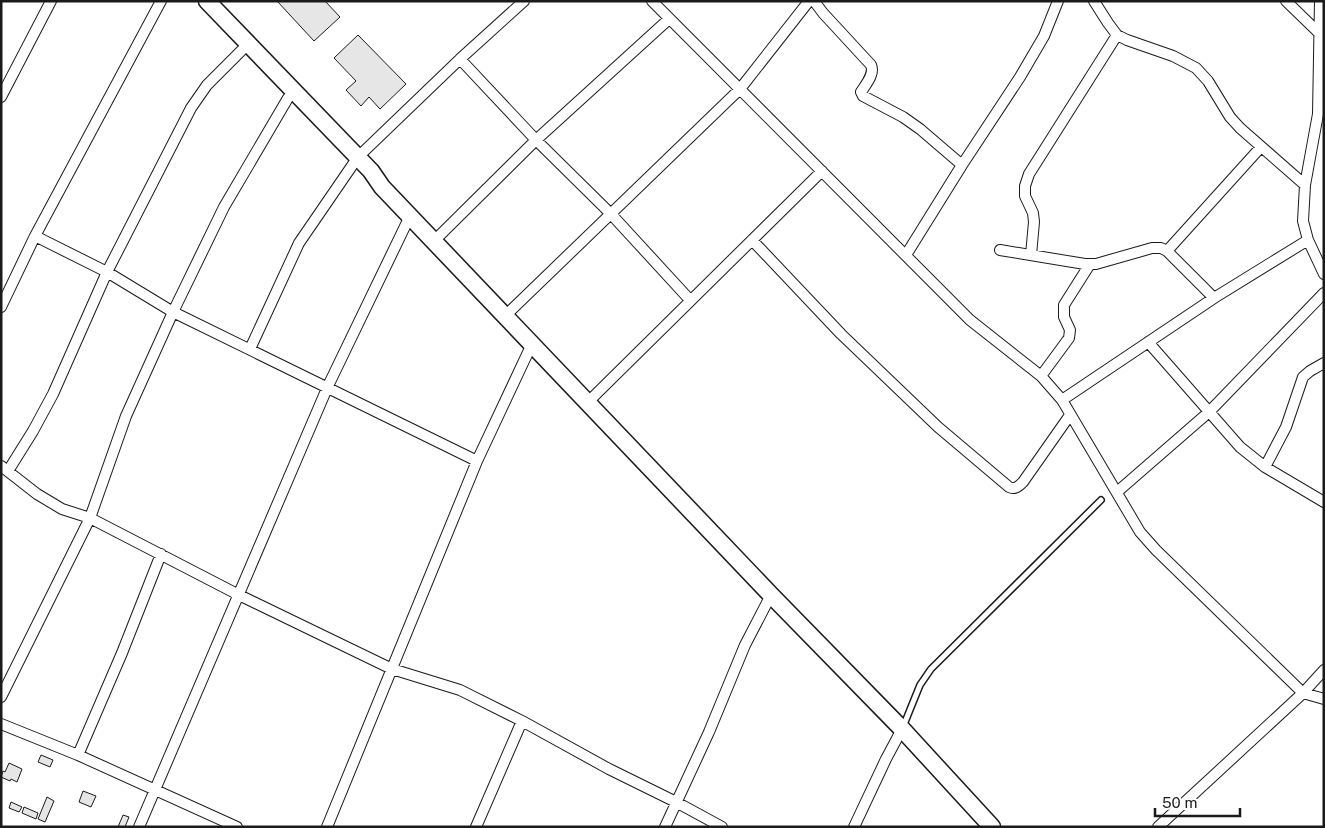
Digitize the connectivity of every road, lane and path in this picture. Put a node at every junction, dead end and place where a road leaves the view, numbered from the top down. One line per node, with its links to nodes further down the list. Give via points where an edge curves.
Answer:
1 (51, 1): 19 (street)
2 (161, 1): 30 (street)
3 (195, 1): 16 (main road)
4 (207, 1): 24 (main road)
5 (524, 1): 17 (street)
6 (652, 1): 13 (street)
7 (809, 1): 18 (street)
8 (814, 1): 25 (street, via 871,65 871,75 861,92 863,96 903,117)
9 (1058, 1): 25 (street, via 1037,48)
10 (1094, 1): 15 (street)
11 (1286, 1): 14 (street)
12 (1320, 1): 14 (street)
13 (669, 19): 18 (street); 22 (street)
14 (1320, 34): 21 (street)
15 (1117, 35): 23 (street, via 1196,68 1230,117); 37 (street, via 1029,174 1025,196 1034,222)
16 (242, 50): 20 (main road); 39 (street, via 199,96)
17 (460, 59): 22 (street); 24 (street)
18 (740, 89): 26 (street); 28 (street)
19 (1, 97)
20 (288, 98): 24 (main road); 45 (street, via 224,206)
21 (1320, 125): 27 (street)
22 (536, 140): 28 (street); 33 (street)
23 (1261, 147): 27 (street); 35 (street)
24 (355, 162): 29 (main road, via 364,178 382,187); 49 (street, via 299,243)
25 (962, 165): 36 (street)
26 (822, 171): 31 (street); 36 (street)
27 (1305, 185): 32 (street, via 1303,221)
28 (611, 214): 43 (street); 46 (street)
29 (410, 216): 33 (main road); 52 (street)
30 (35, 236): 39 (street); 44 (street)
31 (752, 240): 43 (street); 56 (street, via 841,334 938,427 1009,487 1018,487 1023,482)
32 (1308, 240): 40 (street); 42 (street)
33 (433, 242): 46 (main road)
34 (1000, 250): 37 (street)
35 (1167, 251): 38 (street, via 1152,248); 42 (street)
36 (906, 255): 51 (street, via 970,320)
37 (1030, 255): 38 (street)
38 (1090, 264): 51 (street, via 1064,305 1069,338)
39 (107, 272): 45 (street); 59 (street, via 53,394 33,431)
40 (1324, 274)
41 (1324, 293): 55 (street)
42 (1214, 298): 47 (street)
43 (690, 300): 54 (street)
44 (1, 307)
45 (173, 312): 49 (street); 63 (street, via 126,416)
46 (504, 317): 48 (main road)
47 (1148, 342): 53 (street); 55 (street)
48 (531, 346): 54 (main road); 57 (street)
49 (250, 349): 52 (street)
50 (1324, 363): 58 (street, via 1303,377 1286,428)
51 (1041, 376): 53 (street)
52 (328, 386): 57 (street); 65 (street)
53 (1062, 400): 56 (street)
54 (587, 402): 66 (main road)
55 (1209, 412): 58 (street, via 1240,447); 60 (street)
56 (1070, 416): 60 (street)
57 (478, 460): 67 (street)
58 (1265, 467): 62 (street)
59 (5, 468): 63 (street, via 62,509)
60 (1116, 492): 69 (street, via 1140,532 1156,550)
61 (1101, 500): 74 (lane, via 931,669 920,685)
62 (1324, 502)
63 (90, 518): 64 (street); 70 (street)
64 (161, 554): 65 (street); 75 (street)
65 (239, 595): 67 (street); 76 (street)
66 (771, 595): 74 (main road); 77 (street, via 745,645)
67 (392, 668): 72 (street, via 460,690); 80 (street)
68 (1324, 670): 69 (street)
69 (1303, 693): 71 (street); 86 (street)
70 (1, 697)
71 (1324, 699)
72 (522, 721): 77 (street); 81 (street)
73 (1, 724): 75 (street)
74 (902, 729): 84 (street); 85 (main road)
75 (78, 755): 76 (street)
76 (156, 790): 78 (street); 79 (street)
77 (676, 802): 82 (street); 83 (street)
78 (140, 827)
79 (237, 827)
80 (327, 827)
81 (476, 827)
82 (665, 827)
83 (722, 827)
84 (854, 827)
85 (992, 827)
86 (1158, 827)

